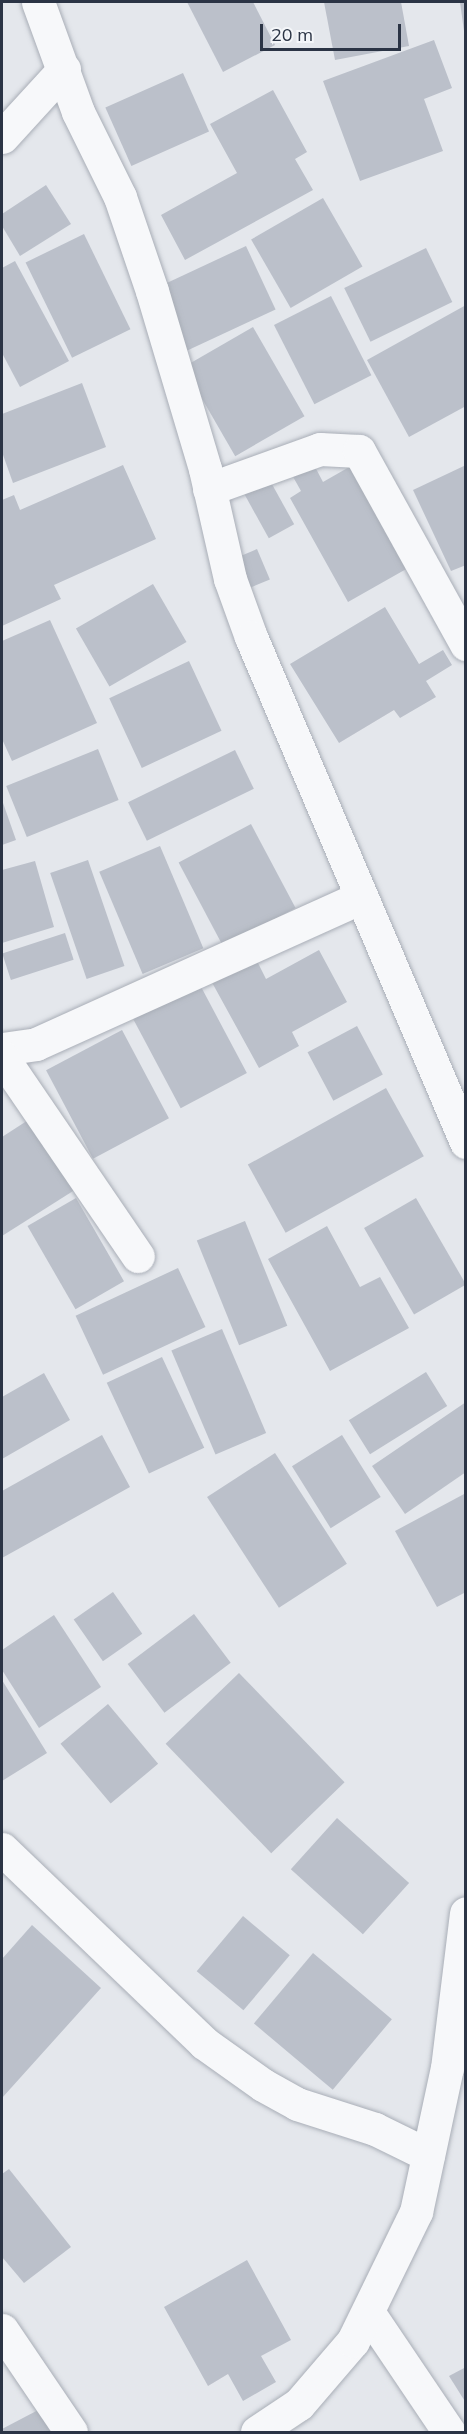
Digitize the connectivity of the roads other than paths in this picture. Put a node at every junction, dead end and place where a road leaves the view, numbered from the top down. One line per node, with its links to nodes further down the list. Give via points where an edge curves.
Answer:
1 (38, 2): 2 (street)
2 (64, 69): 3 (street); 4 (street, via 78,112 120,197)
3 (2, 137)
4 (209, 489): 5 (street, via 320,449 359,451); 6 (street, via 230,579)
5 (465, 644)
6 (360, 898): 7 (street, via 36,1044); 9 (street)
7 (2, 1049)
8 (2, 1057): 10 (street)
9 (465, 1142)
10 (138, 1256)
11 (2, 1849): 13 (street, via 204,2043 297,2104 375,2129)
12 (465, 1913): 13 (street, via 447,2068)
13 (428, 2155): 14 (street, via 416,2212)
14 (370, 2315): 17 (street, via 299,2404); 18 (street)
15 (2, 2330): 16 (street)
16 (71, 2433)
17 (257, 2433)
18 (449, 2433)

